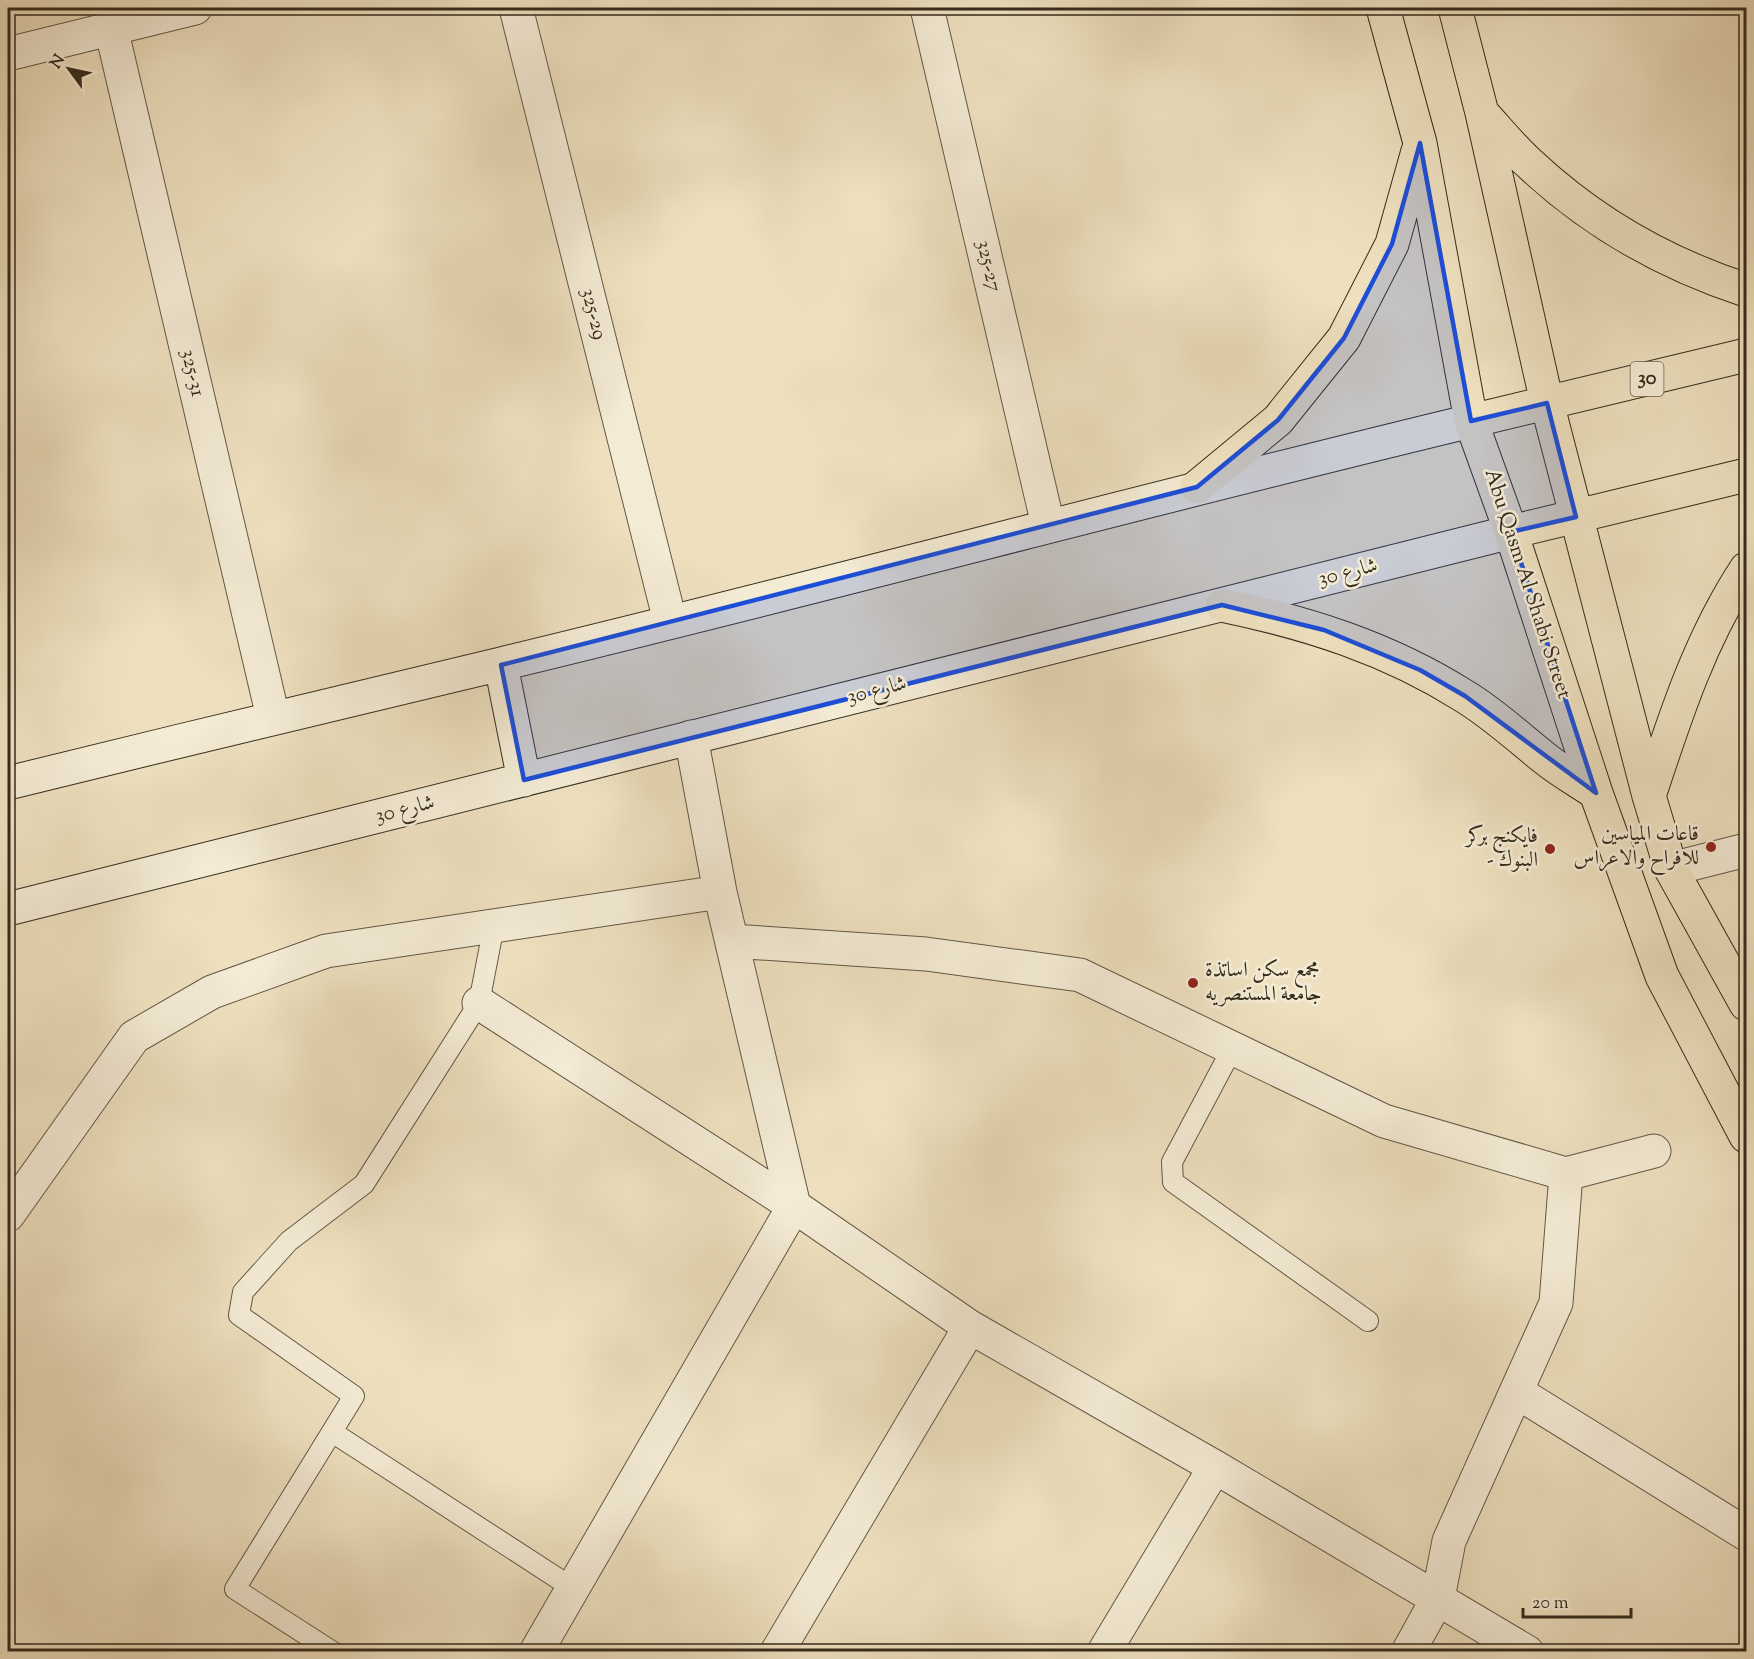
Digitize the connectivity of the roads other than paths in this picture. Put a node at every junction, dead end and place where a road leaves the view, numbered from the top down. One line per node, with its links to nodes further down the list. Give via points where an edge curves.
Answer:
1 (195, 8): 6 (street)
2 (516, 8): 21 (street, 325-29)
3 (927, 8): 17 (street, 325-27)
4 (1383, 8): 9 (main road, Abu Qasm Al Shabi Street)
5 (1455, 8): 8 (main road)
6 (111, 28): 7 (street); 23 (street, 325-31)
7 (8, 54)
8 (1482, 113): 10 (main road, via 1529,164 1582,208 1651,251 1702,276); 12 (main road)
9 (1420, 143): 13 (main road, Abu Qasm Al Shabi Street); 15 (main road, via 1392,244 1344,338 1278,420)
10 (1746, 290)
11 (1746, 355): 12 (main road, 30)
12 (1547, 403): 13 (main road, 30); 16 (main road)
13 (1471, 421): 15 (street, 30); 18 (main road, Abu Qasm Al Shabi Street)
14 (1746, 475): 16 (main road, شارع 30)
15 (1197, 487): 17 (street, 30)
16 (1576, 517): 18 (main road, شارع 30); 28 (main road)
17 (1048, 525): 21 (street, 30)
18 (1511, 532): 20 (street, شارع 30); 27 (main road, Abu Qasm Al Shabi Street)
19 (1746, 569): 28 (main road, via 1702,648 1678,706)
20 (1222, 605): 24 (street, شارع 30); 27 (main road, via 1324,630 1420,670 1508,726 1547,760)
21 (670, 621): 22 (street, 30)
22 (501, 664): 23 (street, 30); 25 (street)
23 (273, 717): 26 (street, 30)
24 (691, 737): 25 (street, شارع 30); 31 (street)
25 (524, 780): 32 (street, شارع 30)
26 (8, 783)
27 (1596, 793): 38 (main road, Abu Qasm Al Shabi Street, via 1662,976)
28 (1649, 796): 30 (main road)
29 (1746, 850): 30 (street)
30 (1671, 869): 36 (main road)
31 (720, 892): 33 (street); 34 (street)
32 (8, 909)
33 (494, 925): 35 (lane); 42 (street, via 326,951 212,992 134,1037)
34 (732, 941): 37 (street, via 927,954 1080,975); 41 (street)
35 (479, 1003): 41 (street); 46 (lane, via 364,1184 289,1241 243,1292 239,1315 354,1395)
36 (1746, 1004)
37 (1233, 1049): 40 (street, via 1384,1121); 43 (lane, via 1172,1162 1173,1182)
38 (1746, 1136)
39 (1654, 1151): 40 (street)
40 (1566, 1174): 45 (street, via 1556,1303)
41 (794, 1206): 44 (street); 49 (street)
42 (8, 1215)
43 (1368, 1321)
44 (970, 1327): 47 (street); 53 (street)
45 (1517, 1392): 48 (street); 50 (street, via 1449,1541)
46 (332, 1432): 49 (lane); 51 (lane, via 235,1589)
47 (1215, 1467): 50 (street); 54 (street)
48 (1746, 1534)
49 (574, 1589): 52 (street)
50 (1438, 1598): 55 (street); 56 (street)
51 (333, 1652)
52 (536, 1652)
53 (777, 1652)
54 (1104, 1652)
55 (1408, 1652)
56 (1527, 1652)

